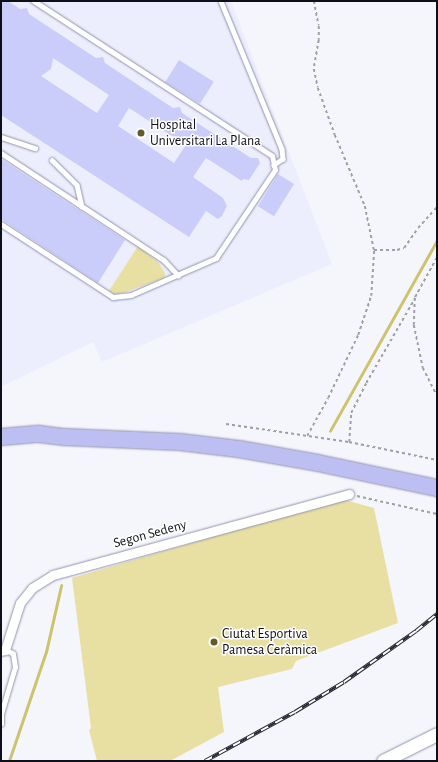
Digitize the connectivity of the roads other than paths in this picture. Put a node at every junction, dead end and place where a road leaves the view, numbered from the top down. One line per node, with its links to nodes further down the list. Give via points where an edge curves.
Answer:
1 (32, 1): 7 (lane, via 272,156)
2 (221, 1): 7 (lane, via 282,149 283,159)
3 (1, 137): 4 (lane)
4 (34, 148)
5 (1, 153): 8 (lane)
6 (52, 160): 8 (lane, via 77,185)
7 (274, 164): 10 (lane, via 275,170 216,258)
8 (82, 206): 10 (lane, via 164,260)
9 (1, 224): 10 (lane, via 113,297 131,295)
10 (178, 275)
11 (1, 437): 12 (highway, via 39,434)
12 (65, 437): 13 (highway); 14 (highway, via 140,439 239,449)
13 (1, 445)
14 (437, 488)
15 (349, 494): 16 (street, Segon Sedeny, via 54,575 32,588 20,603)
16 (3, 650): 17 (lane, via 13,654 15,667)
17 (1, 714): 18 (lane)
18 (1, 724)
19 (437, 734): 21 (main road)
20 (437, 743): 22 (main road)
21 (383, 761)
22 (400, 761)

